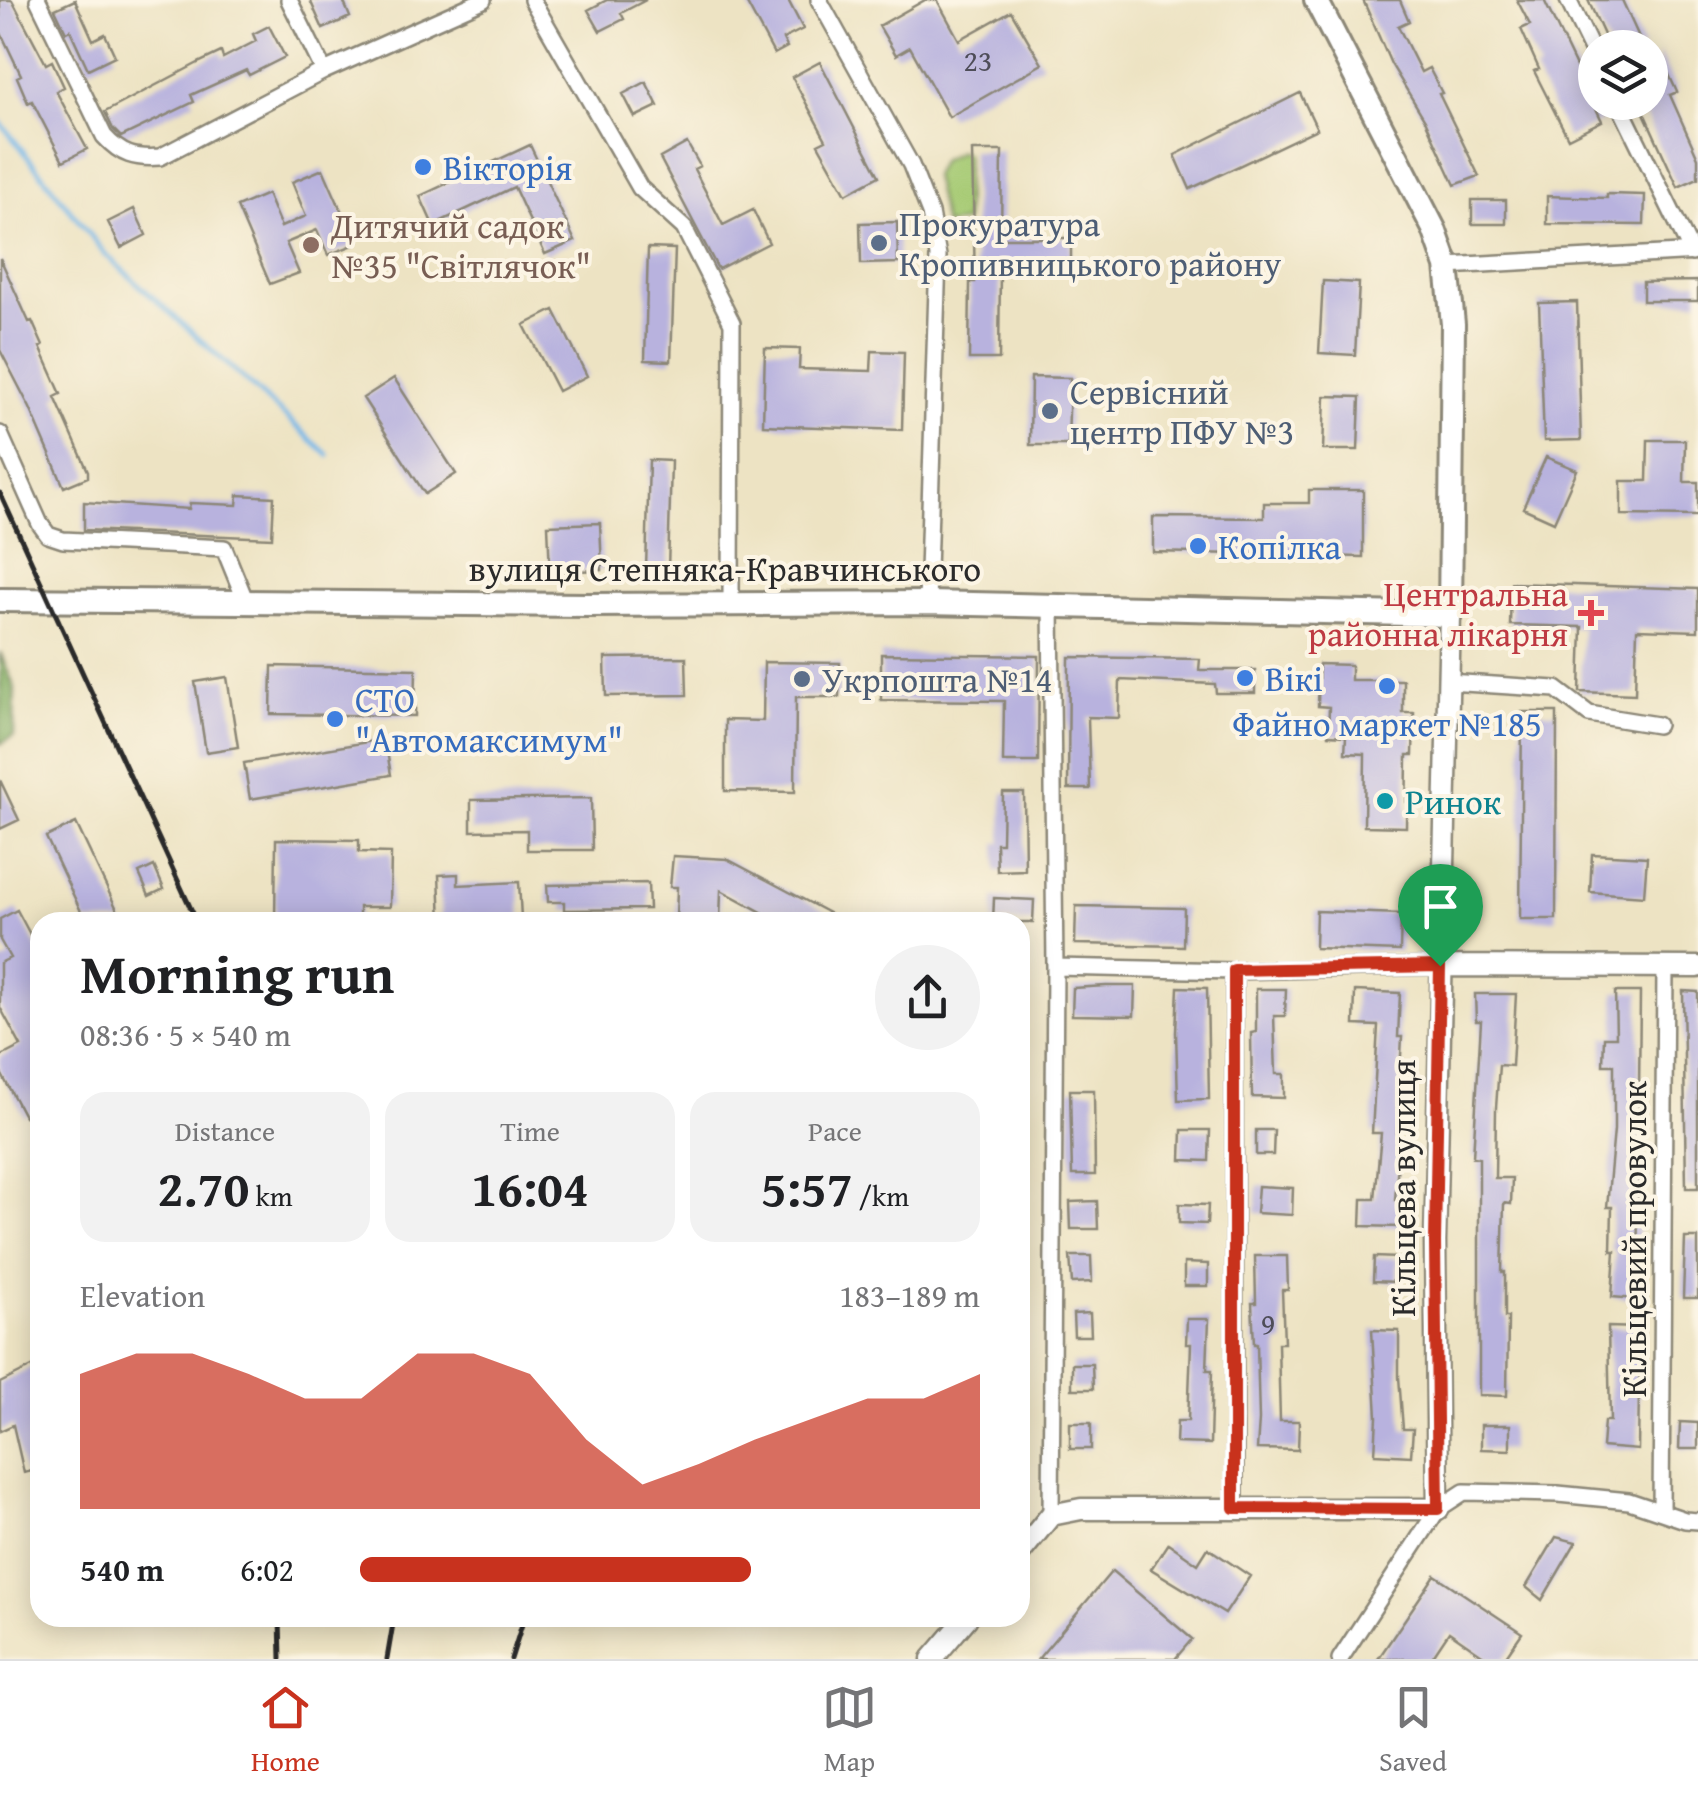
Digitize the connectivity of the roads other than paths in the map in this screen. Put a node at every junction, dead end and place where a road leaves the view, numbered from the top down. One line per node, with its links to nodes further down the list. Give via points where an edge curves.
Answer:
1 (38, 0): 9 (street, via 104,136 138,158 160,157)
2 (289, 0): 9 (street)
3 (483, 0): 9 (street)
4 (532, 0): 16 (street, via 640,188 684,228 732,323)
5 (819, 0): 17 (street, via 911,165 938,256)
6 (1316, 0): 12 (main road, Кільцева вулиця)
7 (1568, 0): 8 (street)
8 (1582, 30)
9 (324, 71)
10 (1627, 120): 11 (street)
11 (1695, 252): 12 (street)
12 (1447, 266): 19 (main road, Кільцева вулиця, via 1453,324)
13 (0, 434): 15 (street, via 48,535 224,548)
14 (0, 600): 15 (main road, вулиця Степняка-Кравчинського)
15 (246, 602): 16 (main road, вулиця Степняка-Кравчинського)
16 (731, 603): 17 (main road, вулиця Степняка-Кравчинського)
17 (928, 603): 18 (main road, вулиця Степняка-Кравчинського)
18 (1051, 604): 19 (main road, вулиця Степняка-Кравчинського); 23 (street)
19 (1450, 615): 20 (street, Кільцева вулиця)
20 (1448, 682): 21 (street, via 1556,689 1590,714); 22 (street, Кільцева вулиця)
21 (1657, 725)
22 (1440, 966): 24 (street); 26 (street); 28 (street, Кільцева вулиця)
23 (1055, 967): 26 (street); 30 (street)
24 (1665, 967): 25 (street); 29 (street, Кільцевий провулок)
25 (1698, 967)
26 (1234, 970): 27 (street)
27 (1234, 1508): 28 (street); 30 (street)
28 (1438, 1509): 29 (street, via 1464,1492 1558,1494); 35 (street)
29 (1661, 1511): 31 (street)
30 (1051, 1515): 32 (street)
31 (1698, 1521)
32 (1030, 1541)
33 (959, 1627): 34 (street)
34 (932, 1659)
35 (1340, 1659)

